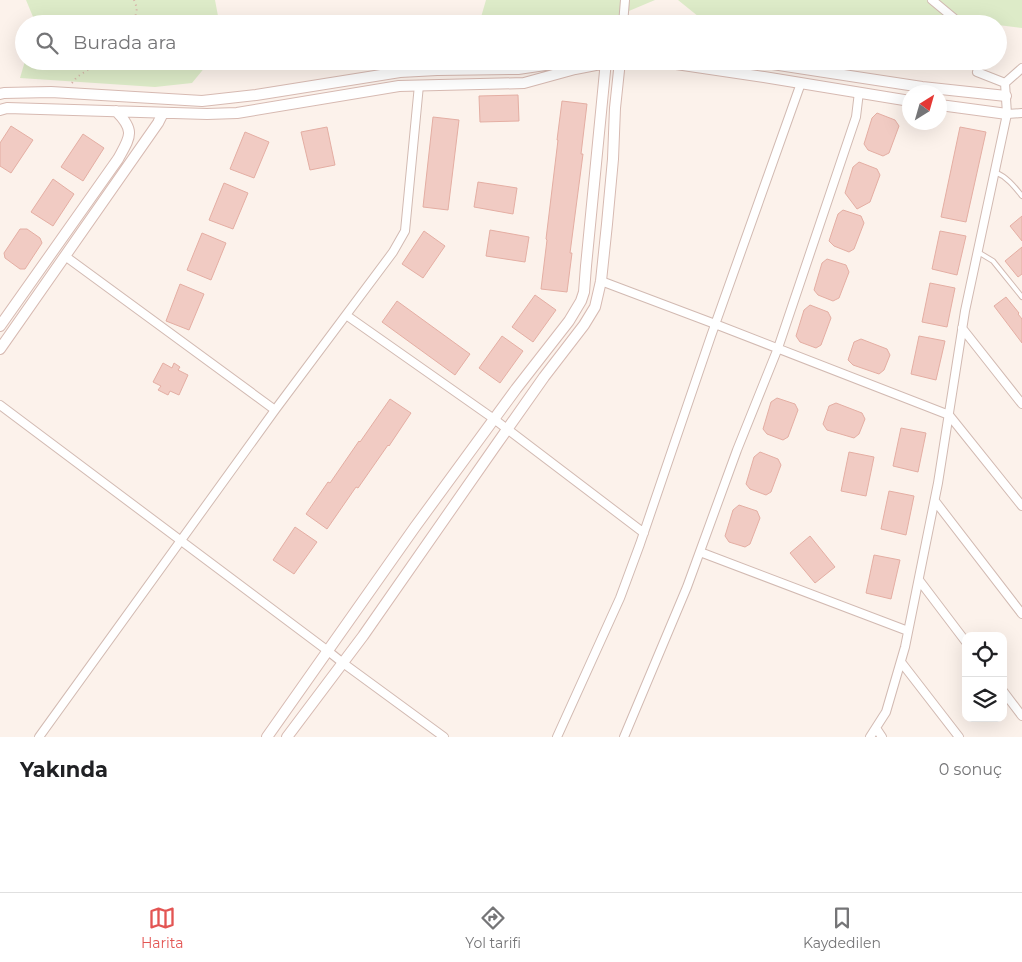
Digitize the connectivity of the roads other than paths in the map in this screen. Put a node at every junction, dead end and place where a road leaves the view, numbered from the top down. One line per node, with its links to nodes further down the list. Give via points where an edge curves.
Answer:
1 (625, 0): 3 (street)
2 (932, 0): 4 (street)
3 (624, 15)
4 (950, 15)
5 (1022, 68): 14 (street)
6 (436, 70): 17 (street, via 400,72 202,101 64,93)
7 (571, 70): 15 (street, via 524,83)
8 (608, 70): 42 (street, via 584,292 569,321)
9 (619, 70): 30 (street)
10 (715, 70): 13 (street)
11 (811, 70): 18 (street)
12 (978, 70): 14 (street)
13 (801, 83): 16 (street); 33 (street)
14 (1005, 83): 18 (street)
15 (419, 85): 23 (street, via 237,113); 32 (street, via 405,231)
16 (859, 92): 19 (street); 36 (street, via 856,117)
17 (0, 94)
18 (1006, 96): 25 (street)
19 (902, 99)
20 (947, 106): 25 (street)
21 (0, 110): 22 (street)
22 (116, 111): 23 (street); 34 (street, via 130,131 128,141)
23 (163, 112): 29 (street)
24 (1022, 113): 25 (street)
25 (1007, 114): 26 (street)
26 (995, 172): 27 (lane, via 1010,181); 28 (street)
27 (1022, 196)
28 (978, 252): 31 (lane, via 993,261); 35 (street)
29 (65, 256): 37 (street); 40 (street)
30 (601, 281): 33 (street); 43 (street, via 595,307 584,325)
31 (1022, 298)
32 (346, 315): 40 (street); 42 (street)
33 (715, 324): 36 (street); 46 (street)
34 (0, 326)
35 (962, 328): 38 (street); 41 (street)
36 (778, 348): 41 (street); 48 (street)
37 (0, 349)
38 (1022, 404)
39 (0, 405): 47 (street)
40 (275, 410): 47 (street)
41 (949, 415): 44 (street); 45 (street)
42 (494, 419): 43 (street); 53 (street)
43 (507, 430): 46 (street); 55 (street)
44 (935, 501): 49 (street); 50 (street)
45 (1022, 506)
46 (644, 533): 63 (street, via 620,598)
47 (181, 541): 53 (street); 59 (street)
48 (700, 552): 51 (street); 64 (street)
49 (919, 580): 51 (street); 52 (street)
50 (1022, 614)
51 (908, 631): 54 (street)
52 (962, 637)
53 (328, 651): 55 (street); 60 (street)
54 (901, 662): 58 (street, via 886,712); 67 (street)
55 (342, 663): 61 (street); 62 (street)
56 (1007, 696): 57 (street)
57 (1022, 716)
58 (876, 728): 65 (street); 66 (street)
59 (39, 737)
60 (267, 737)
61 (286, 737)
62 (444, 737)
63 (557, 737)
64 (624, 737)
65 (870, 737)
66 (882, 737)
67 (959, 737)

